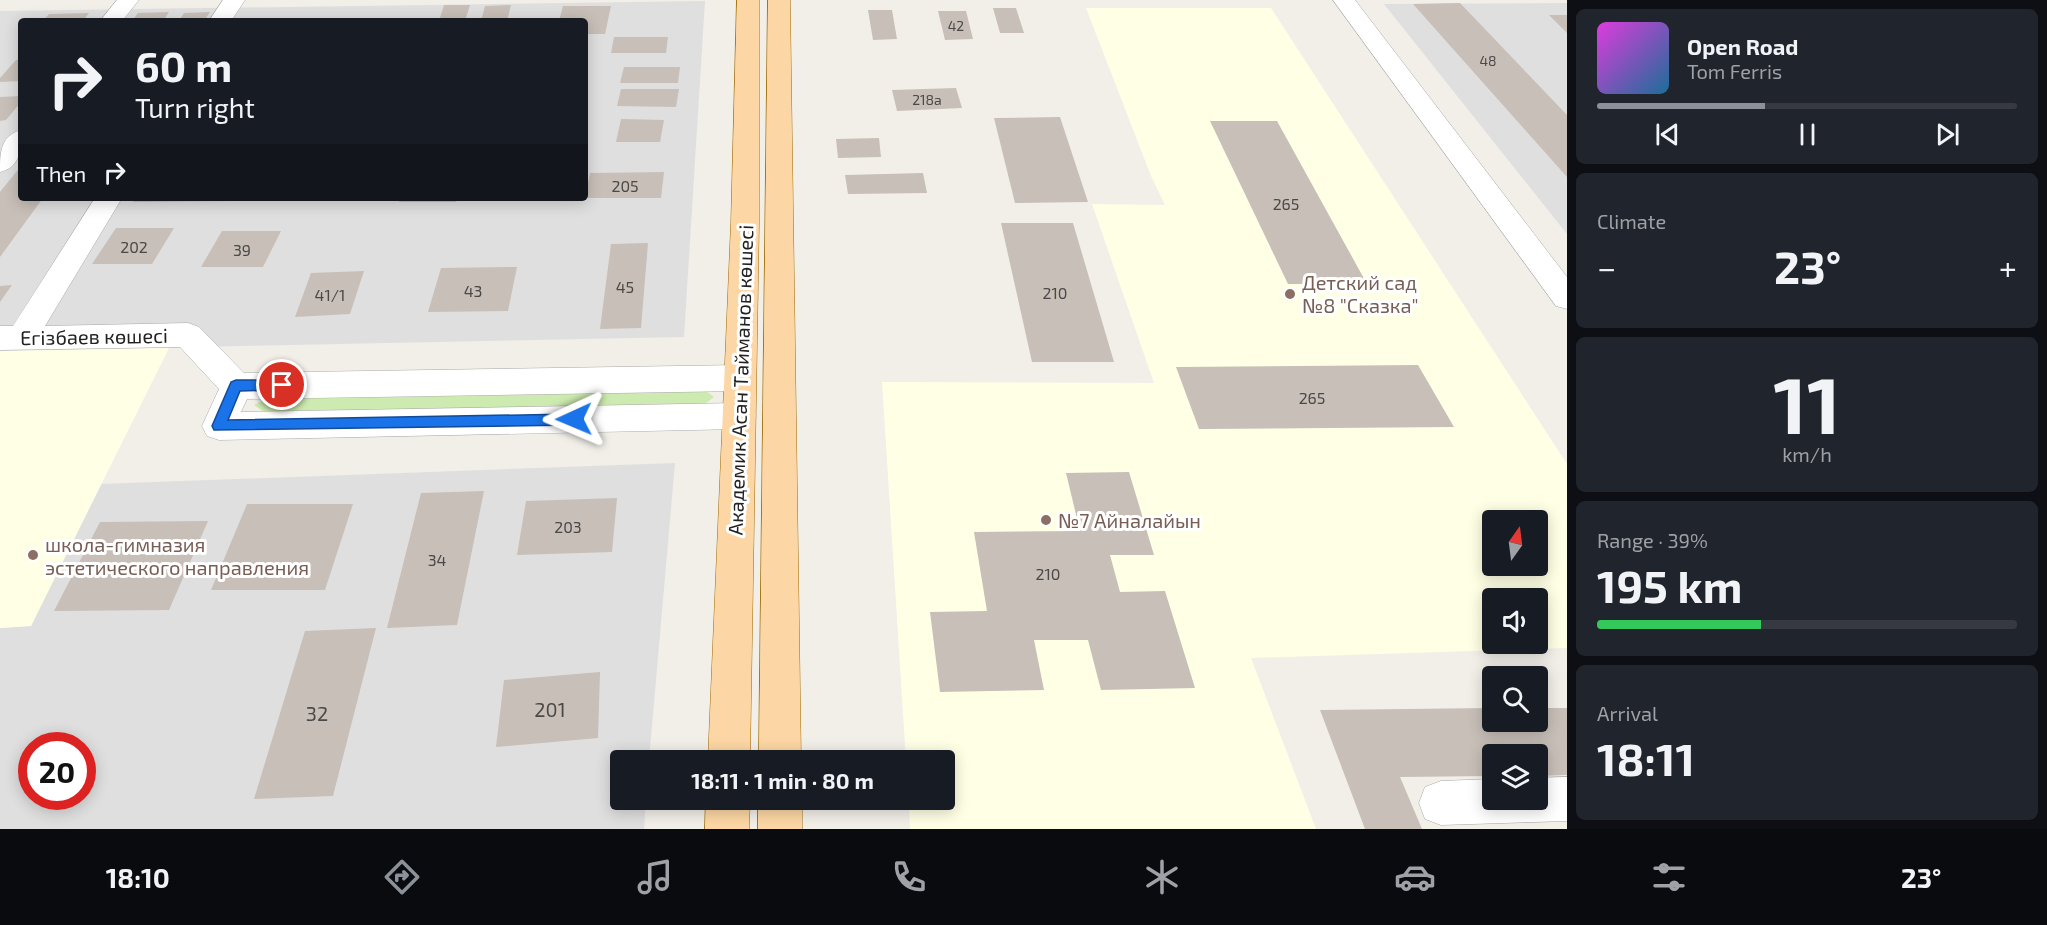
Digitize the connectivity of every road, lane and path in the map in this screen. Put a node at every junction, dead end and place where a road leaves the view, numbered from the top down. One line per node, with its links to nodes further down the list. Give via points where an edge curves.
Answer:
1 (128, 0): 6 (street)
2 (234, 0): 7 (street)
3 (748, 0): 13 (main road, Академик Асан Тайманов көшесі)
4 (779, 0): 17 (main road, Академик Асан Тайманов көшесі)
5 (1344, 0): 11 (street)
6 (113, 18)
7 (222, 18)
8 (18, 142): 9 (street)
9 (0, 165)
10 (107, 201): 12 (street)
11 (1567, 298)
12 (11, 338): 14 (street, Егізбаев көшесі, via 188,335)
13 (740, 378): 14 (street); 15 (main road, Академик Асан Тайманов көшесі)
14 (236, 386): 15 (street, via 219,426)
15 (739, 416): 16 (main road, Академик Асан Тайманов көшесі)
16 (729, 750)
17 (780, 750)
18 (1567, 799): 19 (street)
19 (1441, 802)
20 (728, 810): 22 (main road)
21 (780, 810): 23 (main road)
22 (727, 829)
23 (780, 829)

